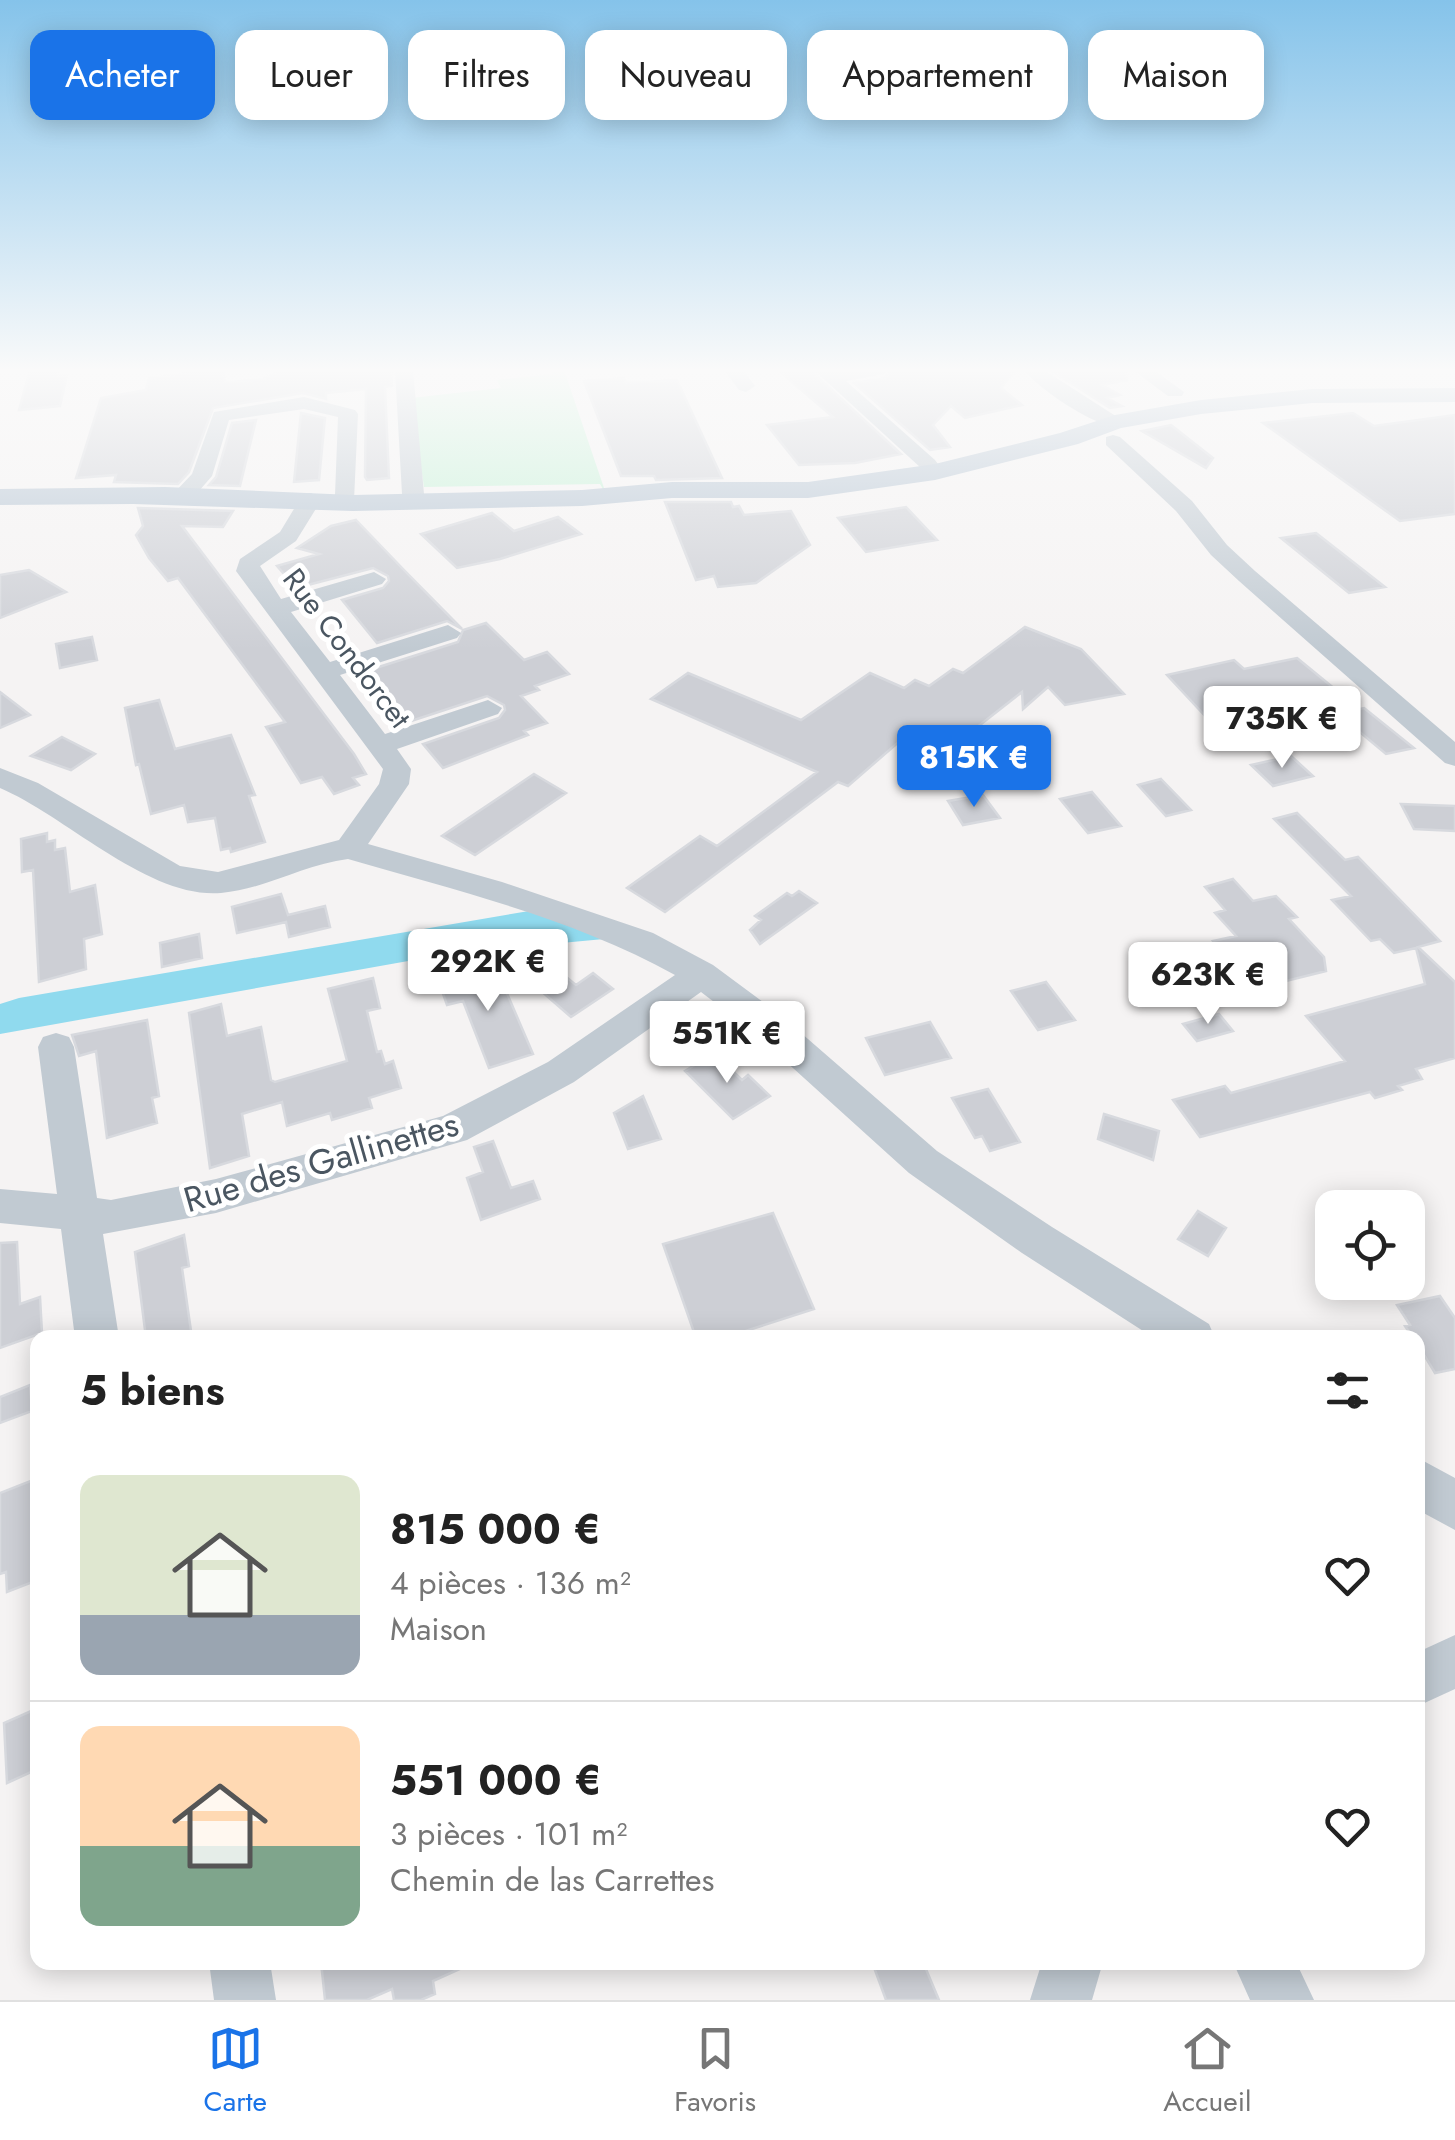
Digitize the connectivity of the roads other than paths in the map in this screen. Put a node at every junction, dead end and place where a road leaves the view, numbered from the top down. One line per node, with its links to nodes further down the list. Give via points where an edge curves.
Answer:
1 (206, 463): 11 (street)
2 (349, 463): 16 (street)
3 (411, 463): 12 (street)
4 (932, 463): 7 (main road)
5 (968, 463): 8 (main road, via 884,481)
6 (1141, 463): 24 (street, via 1247,576)
7 (928, 464): 8 (main road)
8 (706, 490): 9 (main road)
9 (636, 492): 12 (main road); 16 (main road)
10 (0, 494): 14 (main road)
11 (184, 494): 14 (main road); 15 (main road)
12 (413, 494): 13 (main road)
13 (383, 495): 16 (main road); 17 (street)
14 (135, 496): 15 (main road)
15 (275, 499): 16 (main road); 17 (main road)
16 (350, 499): 17 (main road)
17 (306, 507): 19 (street, Rue Condorcet, via 288,536 248,564)
18 (374, 579): 19 (street)
19 (277, 608): 21 (street, Rue Condorcet)
20 (448, 633): 21 (street)
21 (324, 672): 23 (street, Rue Condorcet)
22 (488, 708): 23 (street)
23 (381, 745): 26 (street, Rue Condorcet, via 398,769 394,784)
24 (1455, 758)
25 (0, 777): 26 (street, via 172,875 218,883)
26 (349, 849): 27 (street, via 642,942)
27 (702, 974): 30 (street, Rue des Gallinettes, via 561,1072 453,1129 216,1196 111,1217); 32 (street, via 923,1162)
28 (56, 1047): 30 (street)
29 (0, 1206): 30 (street, Rue des Gallinettes)
30 (80, 1214): 31 (street)
31 (96, 1330)
32 (1180, 1330)
33 (1425, 1487): 34 (street)
34 (1455, 1506)
35 (1455, 1661): 36 (street)
36 (1425, 1676)
37 (240, 1970): 40 (street)
38 (1070, 1970): 41 (street)
39 (1267, 1970): 42 (street)
40 (245, 2000)
41 (1061, 2000)
42 (1283, 2000)

